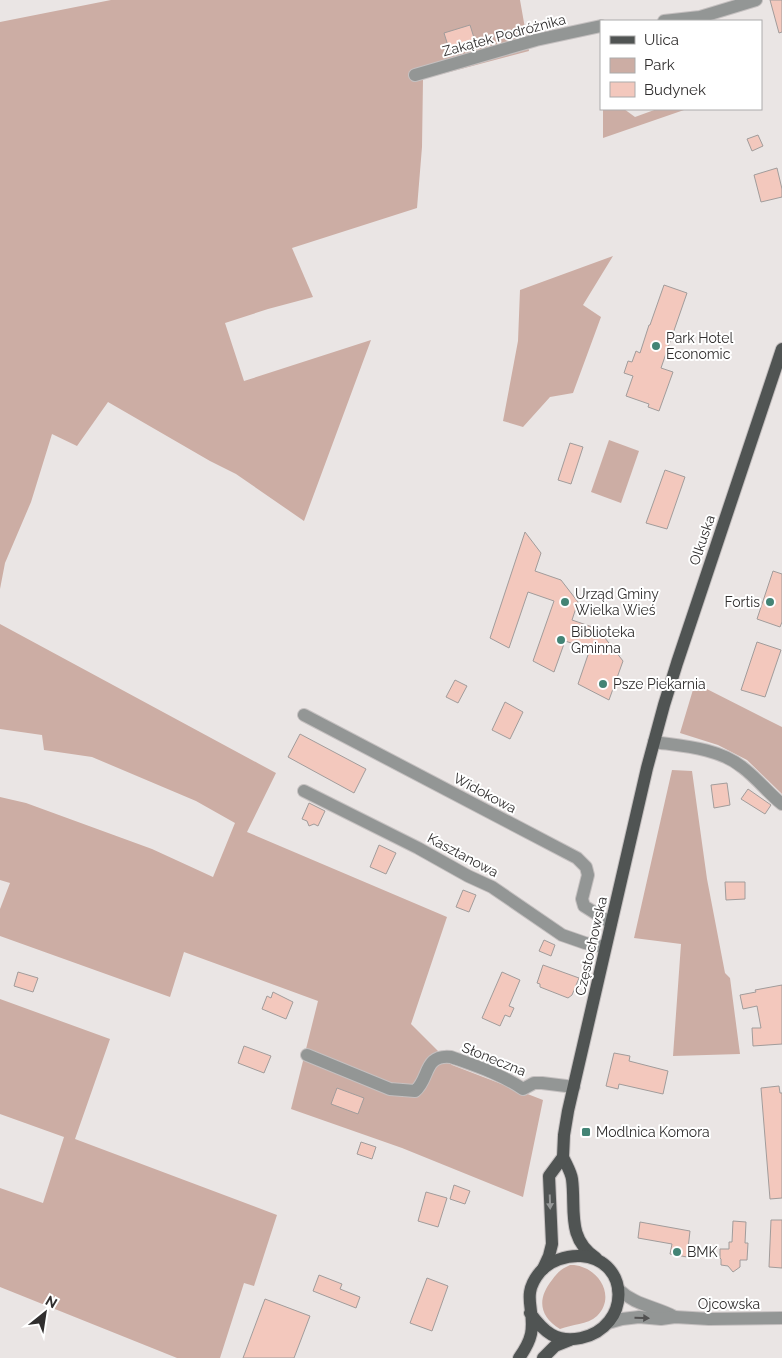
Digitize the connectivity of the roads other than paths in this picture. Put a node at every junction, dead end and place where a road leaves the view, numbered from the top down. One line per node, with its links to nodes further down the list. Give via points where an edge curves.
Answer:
1 (756, 0): 2 (street, via 700,16)
2 (671, 20)
3 (600, 26): 4 (street, Zakątek Podróżnika, via 536,40)
4 (415, 75)
5 (782, 348): 7 (main road, Olkuska, via 677,663)
6 (304, 715): 10 (street, Widokowa, via 577,858 586,867 588,875 582,899 584,906)
7 (654, 742): 9 (street, via 712,752 733,760); 10 (main road, Częstochowska)
8 (304, 790): 11 (street, Kasztanowa, via 492,887 562,935)
9 (782, 804)
10 (611, 923): 11 (main road, Częstochowska)
11 (606, 947): 13 (main road, Częstochowska)
12 (307, 1055): 13 (street, Słoneczna, via 390,1089 414,1091 419,1088 429,1065 444,1056 492,1072 523,1089 534,1083)
13 (574, 1087): 14 (main road, Częstochowska)
14 (563, 1157): 15 (main road, Częstochowska, via 572,1177 576,1233 586,1251); 16 (main road, Częstochowska, one-way to 16, via 549,1176 552,1244)
15 (601, 1261): 16 (main road, via 570,1256); 17 (main road, via 613,1275)
16 (543, 1269): 18 (main road, via 531,1287)
17 (618, 1289): 19 (street, Ojcowska, via 641,1304); 21 (main road, via 615,1312)
18 (530, 1313): 22 (main road, via 550,1334); 23 (main road, via 531,1335)
19 (675, 1317): 20 (street, Ojcowska, via 709,1320); 21 (street, Ojcowska, one-way to 19, via 631,1317)
20 (782, 1318)
21 (608, 1323): 22 (main road, via 598,1332)
22 (572, 1340): 24 (main road, via 555,1346)
23 (519, 1358)
24 (543, 1358)

